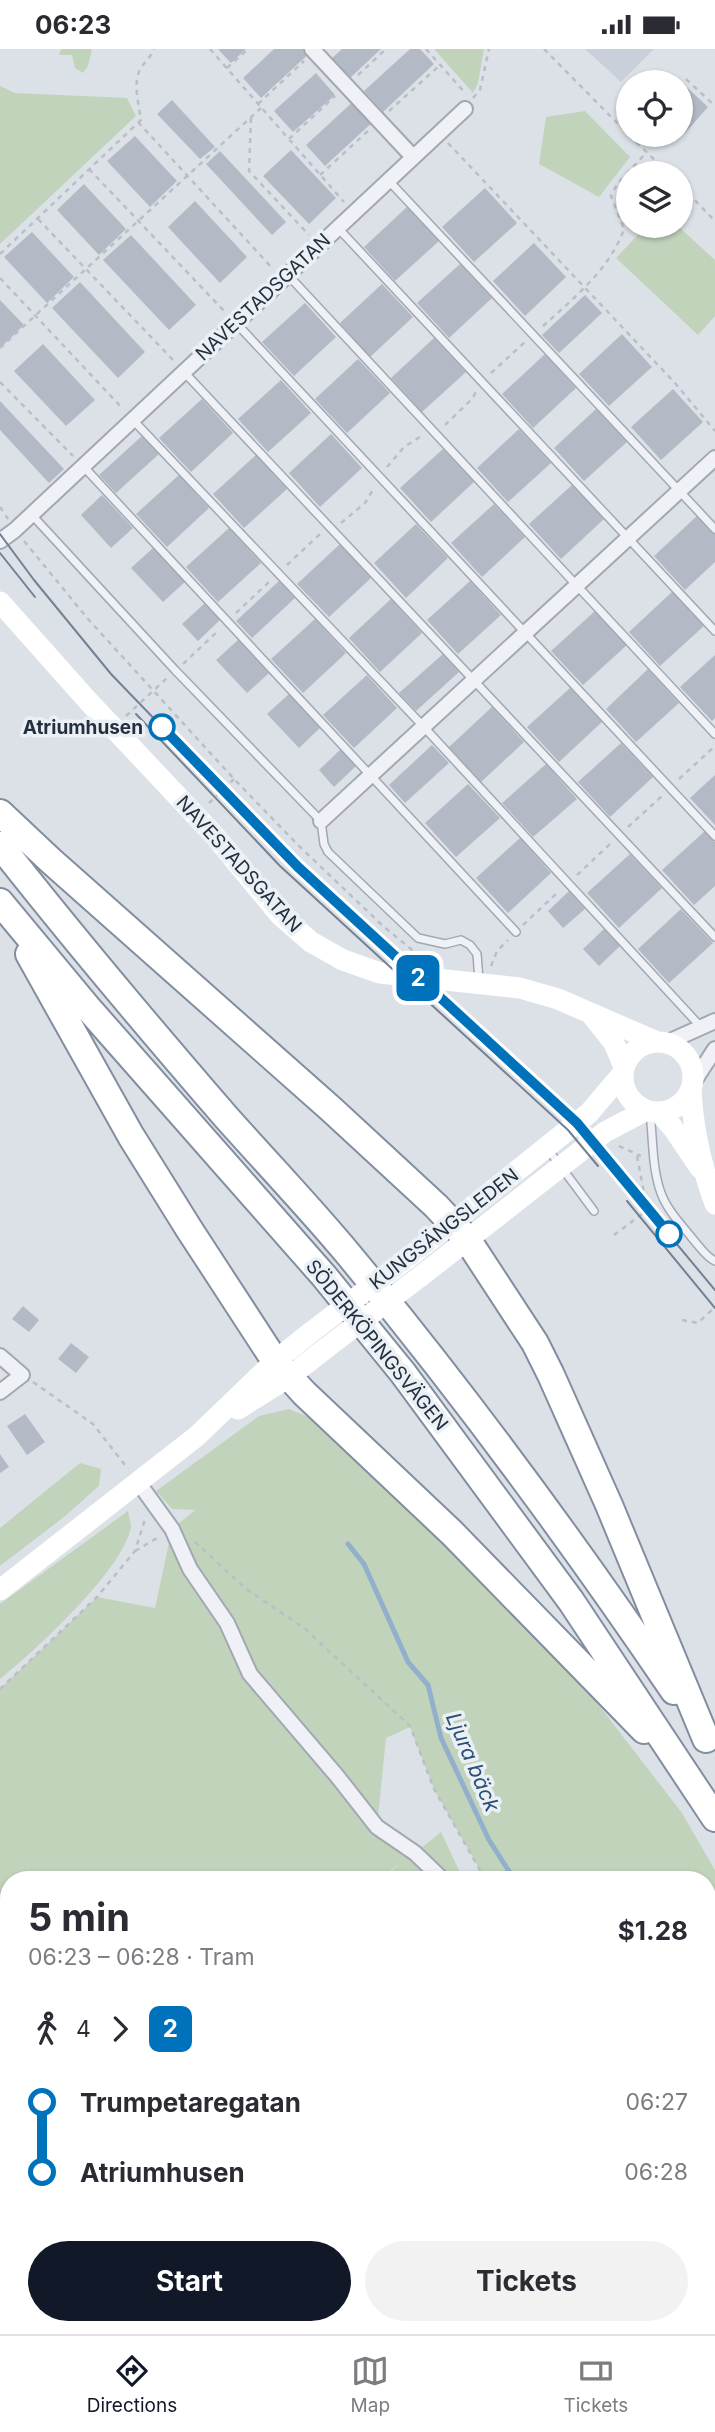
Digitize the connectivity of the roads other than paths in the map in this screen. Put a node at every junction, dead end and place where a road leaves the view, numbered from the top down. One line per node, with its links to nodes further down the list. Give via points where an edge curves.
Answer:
1 (313, 50): 3 (street)
2 (468, 105): 3 (street, NAVESTADSGATAN)
3 (413, 157): 4 (street, NAVESTADSGATAN)
4 (388, 180): 5 (street, NAVESTADSGATAN); 12 (lane)
5 (338, 227): 6 (street, NAVESTADSGATAN); 15 (lane)
6 (285, 277): 7 (street, NAVESTADSGATAN); 17 (lane)
7 (236, 323): 8 (street, NAVESTADSGATAN); 20 (lane)
8 (184, 371): 9 (street, NAVESTADSGATAN); 21 (lane)
9 (132, 419): 11 (street, NAVESTADSGATAN); 22 (lane)
10 (715, 459): 12 (street)
11 (83, 466): 13 (street, NAVESTADSGATAN); 24 (lane)
12 (680, 491): 14 (lane); 15 (street)
13 (32, 514): 16 (street, NAVESTADSGATAN); 26 (lane)
14 (715, 529)
15 (628, 538): 17 (street); 19 (lane)
16 (0, 541)
17 (576, 586): 20 (street); 23 (lane)
18 (0, 602): 32 (main road, NAVESTADSGATAN, via 214,835 280,915 311,942 380,973)
19 (715, 631)
20 (524, 633): 21 (street); 27 (lane)
21 (474, 679): 22 (street); 31 (lane)
22 (423, 726): 24 (street); 35 (lane)
23 (715, 734)
24 (371, 775): 26 (street); 30 (lane)
25 (0, 813): 46 (highway, via 331,1109)
26 (321, 821): 32 (lane, via 328,852 418,939 444,944 461,940 470,945 477,954)
27 (715, 835)
28 (0, 845): 53 (highway, SÖDERKÖPINGSVÄGEN, via 226,1117 347,1252 490,1430)
29 (1, 903): 49 (highway, via 131,1136); 54 (highway, SÖDERKÖPINGSVÄGEN, via 403,1373 571,1601)
30 (516, 932)
31 (715, 937)
32 (479, 977): 33 (main road, NAVESTADSGATAN)
33 (590, 1013): 36 (main road, NAVESTADSGATAN); 38 (main road, NAVESTADSGATAN, via 614,1044)
34 (715, 1021): 35 (street)
35 (701, 1028): 36 (street)
36 (661, 1042): 38 (main road, via 638,1047); 39 (main road, via 683,1052 690,1062)
37 (715, 1049): 39 (street)
38 (623, 1070): 40 (main road, via 630,1099); 41 (main road, KUNGSÄNGSLEDEN, via 594,1108)
39 (692, 1087): 40 (main road, via 675,1109); 43 (main road, via 692,1112)
40 (652, 1112): 42 (main road, KUNGSÄNGSLEDEN, via 616,1125); 43 (main road, via 673,1128); 47 (lane, via 662,1195)
41 (547, 1148): 42 (lane); 46 (main road, KUNGSÄNGSLEDEN)
42 (561, 1166): 45 (lane); 46 (main road, KUNGSÄNGSLEDEN)
43 (710, 1178): 44 (main road)
44 (715, 1204)
45 (594, 1211)
46 (460, 1231): 49 (main road, KUNGSÄNGSLEDEN, bridge, via 407,1259 310,1333); 49 (main road, KUNGSÄNGSLEDEN, bridge, via 421,1276 326,1349); 53 (highway, via 535,1343 551,1375)
47 (715, 1261)
48 (0, 1356): 50 (street, via 22,1375)
49 (282, 1369): 51 (main road, KUNGSÄNGSLEDEN, via 197,1436); 54 (highway, via 453,1533)
50 (0, 1392)
51 (144, 1491): 52 (main road, KUNGSÄNGSLEDEN); 56 (street, via 227,1623 250,1674 377,1827)
52 (0, 1590)
53 (710, 1747)
54 (692, 1780): 55 (highway, SÖDERKÖPINGSVÄGEN)
55 (715, 1818)
56 (434, 1871)

